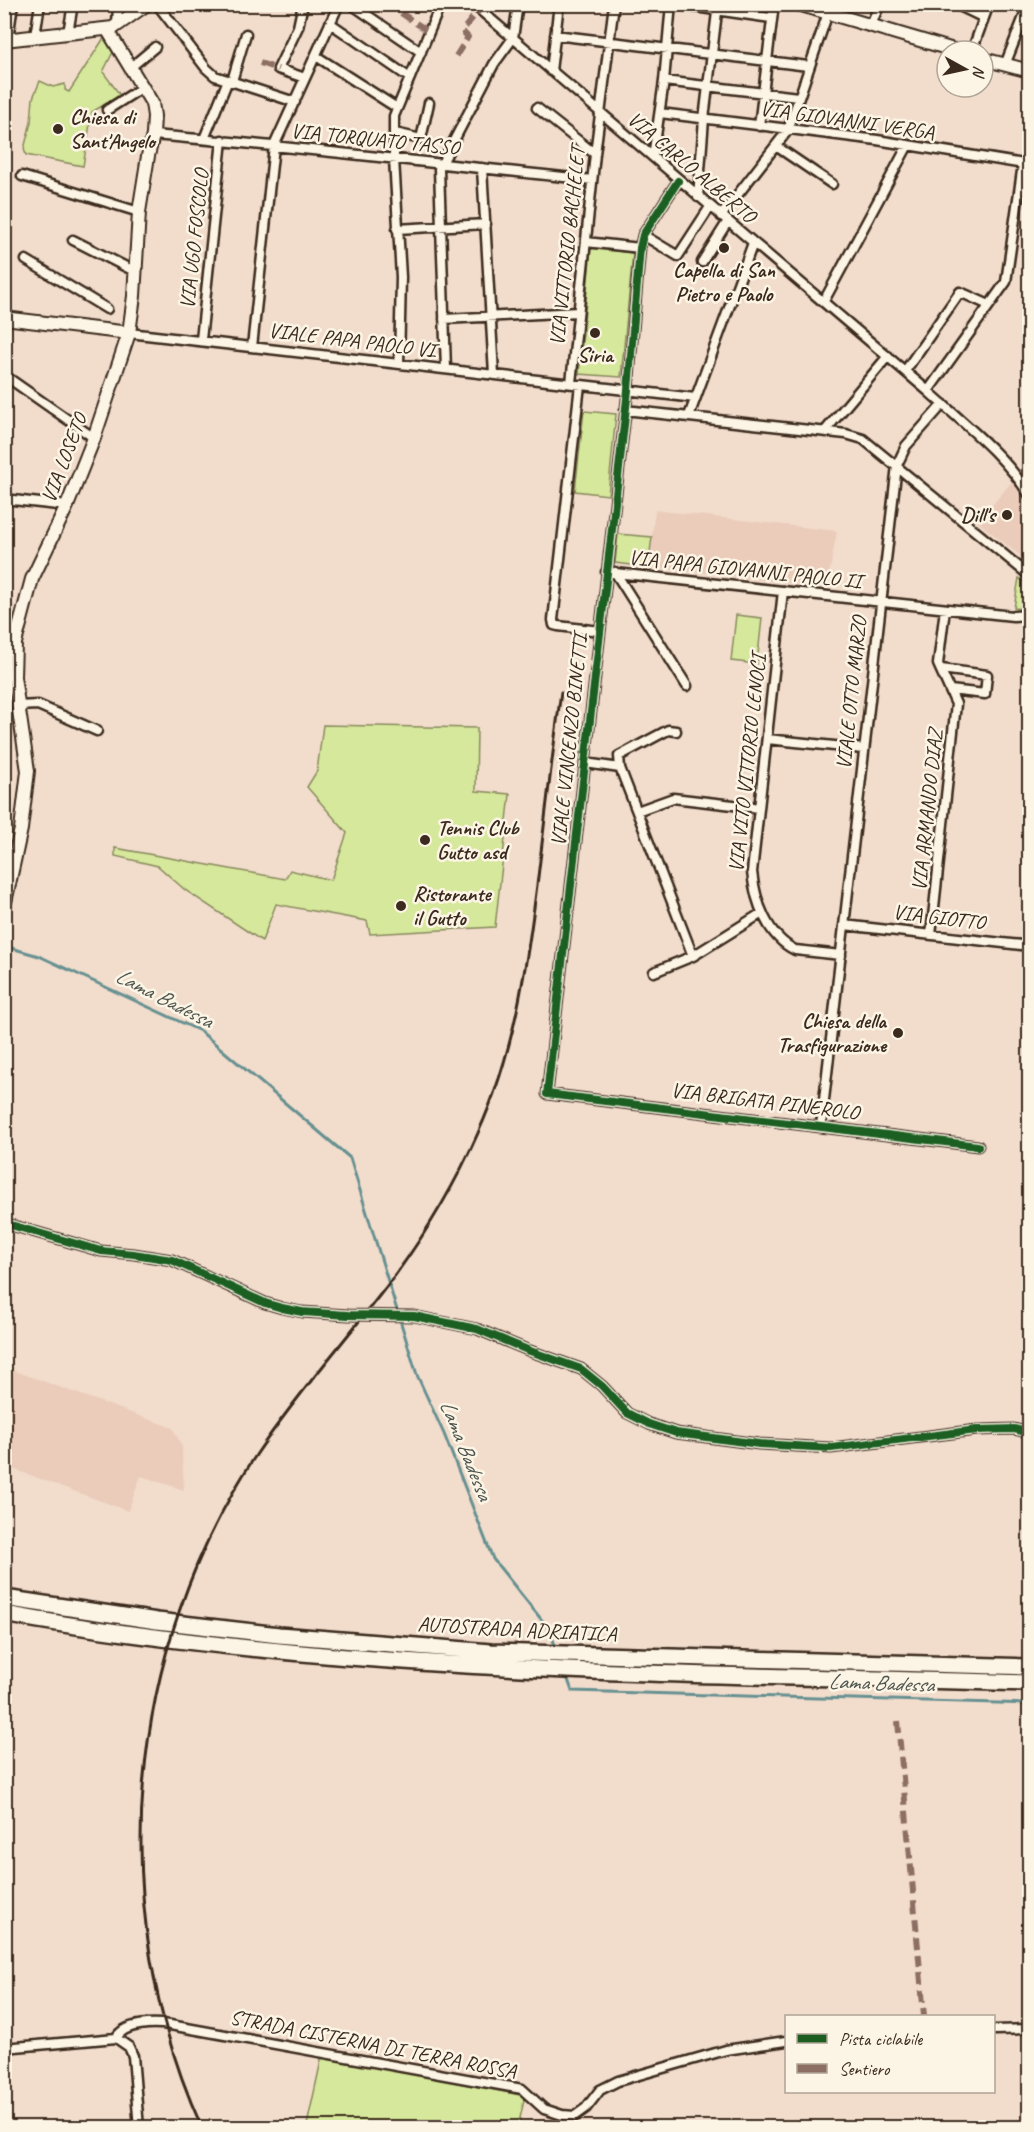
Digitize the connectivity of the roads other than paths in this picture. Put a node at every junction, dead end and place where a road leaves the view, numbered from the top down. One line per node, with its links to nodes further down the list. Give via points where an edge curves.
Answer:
1 (13, 4): 35 (street)
2 (40, 4): 32 (street)
3 (73, 4): 29 (street)
4 (118, 4): 28 (street)
5 (147, 4): 28 (main road)
6 (156, 4): 52 (street, via 206,68)
7 (303, 4): 50 (street, via 298,27 278,69)
8 (339, 4): 26 (street)
9 (351, 4): 40 (street)
10 (473, 4): 33 (street, VIA CARLO ALBERTO)
11 (518, 4): 33 (street)
12 (559, 4): 31 (street)
13 (614, 4): 36 (street, VIA VITTORIO BACHELET)
14 (673, 4): 21 (street); 39 (street)
15 (774, 4): 24 (street)
16 (798, 4): 22 (main road)
17 (880, 4): 27 (street)
18 (956, 4): 25 (street)
19 (990, 4): 25 (street)
20 (1029, 4): 45 (street)
21 (717, 7): 24 (street); 41 (street)
22 (829, 9): 27 (main road); 46 (street)
23 (437, 13): 40 (street)
24 (771, 18): 43 (street)
25 (984, 18): 34 (street)
26 (330, 23): 42 (street); 51 (street)
27 (871, 24): 37 (main road)
28 (112, 28): 29 (main road); 47 (main road, VIA LOSETO)
29 (68, 33): 32 (main road)
30 (246, 34): 52 (street)
31 (555, 35): 36 (street); 48 (street)
32 (35, 36): 35 (main road)
33 (513, 38): 48 (street, VIA CARLO ALBERTO); 78 (street, via 494,64)
34 (976, 39)
35 (6, 40)
36 (608, 41): 39 (street); 63 (street, VIA VITTORIO BACHELET)
37 (935, 44)
38 (155, 47): 47 (street)
39 (666, 47): 41 (street); 53 (street)
40 (421, 52): 51 (street)
41 (712, 54): 43 (street); 54 (street)
42 (316, 56): 50 (street); 60 (street)
43 (766, 60): 46 (street); 56 (street)
44 (995, 62): 45 (main road)
45 (1005, 65): 49 (main road)
46 (808, 66): 57 (street)
47 (131, 67): 55 (main road, VIA LOSETO)
48 (551, 71): 63 (street, VIA CARLO ALBERTO)
49 (1029, 71)
50 (305, 78): 58 (street)
51 (410, 78): 60 (street)
52 (230, 81): 58 (street); 70 (street)
53 (664, 81): 54 (street); 64 (street)
54 (707, 86): 56 (street); 65 (street)
55 (143, 87): 62 (street); 69 (main road, VIA LOSETO, via 152,103)
56 (762, 93): 57 (street); 66 (street)
57 (798, 97): 67 (street)
58 (295, 102): 73 (street)
59 (429, 103): 68 (street, via 421,139)
60 (397, 108): 68 (street)
61 (537, 108): 75 (street)
62 (107, 110)
63 (600, 113): 75 (street, VIA VITTORIO BACHELET); 76 (street, VIA CARLO ALBERTO)
64 (660, 113): 65 (street, VIA GIOVANNI VERGA); 76 (street)
65 (704, 119): 66 (street, VIA GIOVANNI VERGA); 85 (street)
66 (759, 126): 67 (street, VIA GIOVANNI VERGA)
67 (788, 130): 72 (street, VIA GIOVANNI VERGA); 74 (street)
68 (395, 133): 77 (street)
69 (153, 135): 70 (street, VIA TORQUATO TASSO); 87 (main road, VIA LOSETO)
70 (204, 139): 71 (street, VIA TORQUATO TASSO)
71 (222, 140): 73 (street, VIA TORQUATO TASSO); 109 (street, VIA UGO FOSCOLO)
72 (908, 145): 79 (street, VIA GIOVANNI VERGA); 100 (street)
73 (274, 146): 77 (street, VIA TORQUATO TASSO); 111 (street)
74 (776, 146): 84 (street); 88 (street)
75 (595, 154): 82 (street, VIA VITTORIO BACHELET)
76 (653, 157): 83 (street, VIA CARLO ALBERTO)
77 (394, 159): 78 (street, VIA TORQUATO TASSO); 91 (street)
78 (441, 162): 80 (street, VIA TORQUATO TASSO); 90 (street)
79 (1026, 164): 101 (street, via 1006,282)
80 (482, 168): 82 (street, VIA TORQUATO TASSO); 89 (street)
81 (22, 176): 87 (street)
82 (592, 180): 94 (street, VIA VITTORIO BACHELET)
83 (678, 181): 85 (street, VIA CARLO ALBERTO); 92 (street, VIALE VINCENZO BINETTI)
84 (832, 184)
85 (698, 197): 86 (street, VIA CARLO ALBERTO)
86 (710, 207): 88 (street, VIA CARLO ALBERTO); 92 (street, via 678,256)
87 (139, 213): 99 (main road, VIA LOSETO)
88 (725, 219): 95 (street, VIA CARLO ALBERTO); 98 (street)
89 (486, 224): 90 (street); 105 (street)
90 (441, 226): 91 (street); 106 (street)
91 (397, 229): 113 (street, via 401,277)
92 (643, 235): 96 (street, VIALE VINCENZO BINETTI)
93 (73, 240): 99 (street)
94 (586, 242): 96 (street); 103 (street, VIA VITTORIO BACHELET)
95 (753, 243): 100 (street, VIA CARLO ALBERTO); 121 (street)
96 (640, 248): 119 (street, VIALE VINCENZO BINETTI)
97 (26, 260): 102 (street)
98 (702, 262)
99 (136, 272): 108 (main road, VIA LOSETO)
100 (824, 301): 112 (street, VIA CARLO ALBERTO)
101 (989, 305): 115 (street, via 960,292); 120 (street)
102 (107, 309)
103 (578, 312): 105 (street); 118 (street, VIA VITTORIO BACHELET)
104 (4, 318): 107 (main road)
105 (490, 318): 106 (street); 116 (street)
106 (444, 319): 114 (street)
107 (111, 330): 108 (main road); 110 (main road)
108 (129, 333): 109 (street, VIALE PAPA PAOLO VI); 110 (main road, VIA LOSETO)
109 (201, 340): 111 (street, VIALE PAPA PAOLO VI)
110 (125, 346): 126 (main road, VIA LOSETO)
111 (252, 347): 113 (street, VIALE PAPA PAOLO VI)
112 (888, 356): 115 (street, VIA CARLO ALBERTO); 125 (street)
113 (399, 364): 114 (street, VIALE PAPA PAOLO VI)
114 (446, 369): 116 (street, VIALE PAPA PAOLO VI)
115 (905, 371): 120 (street, VIA CARLO ALBERTO)
116 (494, 374): 118 (street, VIALE PAPA PAOLO VI)
117 (4, 375): 126 (street)
118 (576, 384): 119 (street, VIALE PAPA PAOLO VI); 137 (street, VIA VITTORIO BACHELET, via 553,620 558,626)
119 (627, 390): 121 (street, VIALE PAPA PAOLO VI); 123 (street, VIALE VINCENZO BINETTI)
120 (928, 391): 122 (street, VIA CARLO ALBERTO)
121 (695, 398): 124 (street)
122 (943, 404): 127 (street, via 906,446); 128 (street, VIA CARLO ALBERTO, via 992,450)
123 (625, 410): 124 (street); 131 (street, VIALE VINCENZO BINETTI)
124 (688, 416): 125 (street)
125 (825, 431): 127 (street, via 863,439)
126 (94, 438): 130 (main road, VIA LOSETO)
127 (897, 465): 132 (street); 134 (street, VIALE OTTO MARZO)
128 (1029, 496)
129 (4, 499): 130 (street)
130 (67, 506): 141 (main road, VIA LOSETO, via 32,579 22,612 14,660)
131 (610, 572): 133 (street, VIA PAPA GIOVANNI PAOLO II); 137 (street, VIALE VINCENZO BINETTI); 139 (street)
132 (1029, 576)
133 (783, 591): 134 (street, VIA PAPA GIOVANNI PAOLO II); 144 (street, VIA VITO VITTORIO LENOCI)
134 (880, 602): 135 (street, VIA PAPA GIOVANNI PAOLO II); 145 (street, VIALE OTTO MARZO)
135 (945, 609): 136 (street, VIA PAPA GIOVANNI PAOLO II); 138 (street, VIA ARMANDO DIAZ, via 938,664)
136 (1029, 615)
137 (600, 631): 146 (street, VIALE VINCENZO BINETTI)
138 (941, 669): 140 (street, VIA ARMANDO DIAZ); 140 (street, via 987,675 985,694)
139 (687, 686)
140 (950, 690): 153 (street, VIA ARMANDO DIAZ, via 956,704)
141 (17, 706): 142 (street, via 38,705); 150 (main road, VIA LOSETO, via 28,771 21,829)
142 (97, 731)
143 (676, 731): 147 (street, via 668,730 620,756)
144 (767, 739): 145 (street); 148 (street, VIA VITO VITTORIO LENOCI)
145 (863, 749): 152 (street, VIALE OTTO MARZO)
146 (585, 763): 147 (street); 158 (street, VIALE VINCENZO BINETTI)
147 (620, 768): 149 (street)
148 (759, 808): 149 (street, via 673,798); 151 (street, VIA VITO VITTORIO LENOCI, via 752,872)
149 (637, 811): 156 (street)
150 (4, 907)
151 (762, 913): 155 (street, VIA VITO VITTORIO LENOCI, via 790,948); 156 (street)
152 (844, 925): 153 (street, VIA GIOTTO); 155 (street, VIALE OTTO MARZO)
153 (931, 935): 154 (street, VIA GIOTTO)
154 (1029, 946)
155 (841, 955): 159 (street, VIALE OTTO MARZO)
156 (693, 956): 157 (street)
157 (654, 972)
158 (547, 1094): 159 (street, VIA BRIGATA PINEROLO)
159 (821, 1126): 160 (street, VIA BRIGATA PINEROLO)
160 (978, 1146)
161 (4, 1223): 162 (street, via 101,1251 172,1260 282,1308 414,1316 477,1329 581,1369 627,1413 676,1433 831,1448 989,1430)
162 (1029, 1433)
163 (4, 1598): 165 (highway, AUTOSTRADA ADRIATICA, via 157,1621)
164 (4, 1614): 165 (highway, AUTOSTRADA ADRIATICA, via 280,1652)
165 (491, 1659): 166 (highway, AUTOSTRADA ADRIATICA, via 580,1654); 167 (highway, AUTOSTRADA ADRIATICA, via 579,1671)
166 (1029, 1667)
167 (1029, 1683)
168 (1029, 2029): 169 (street)
169 (995, 2030)
170 (116, 2038): 171 (street, STRADA CISTERNA DI TERRA ROSSA, via 126,2030 144,2025 188,2027 522,2090 544,2109 575,2116 600,2090 618,2081 726,2050); 172 (street, STRADA CISTERNA DI TERRA ROSSA); 173 (street, via 129,2047 133,2056)
171 (785, 2041)
172 (4, 2048)
173 (139, 2127)

